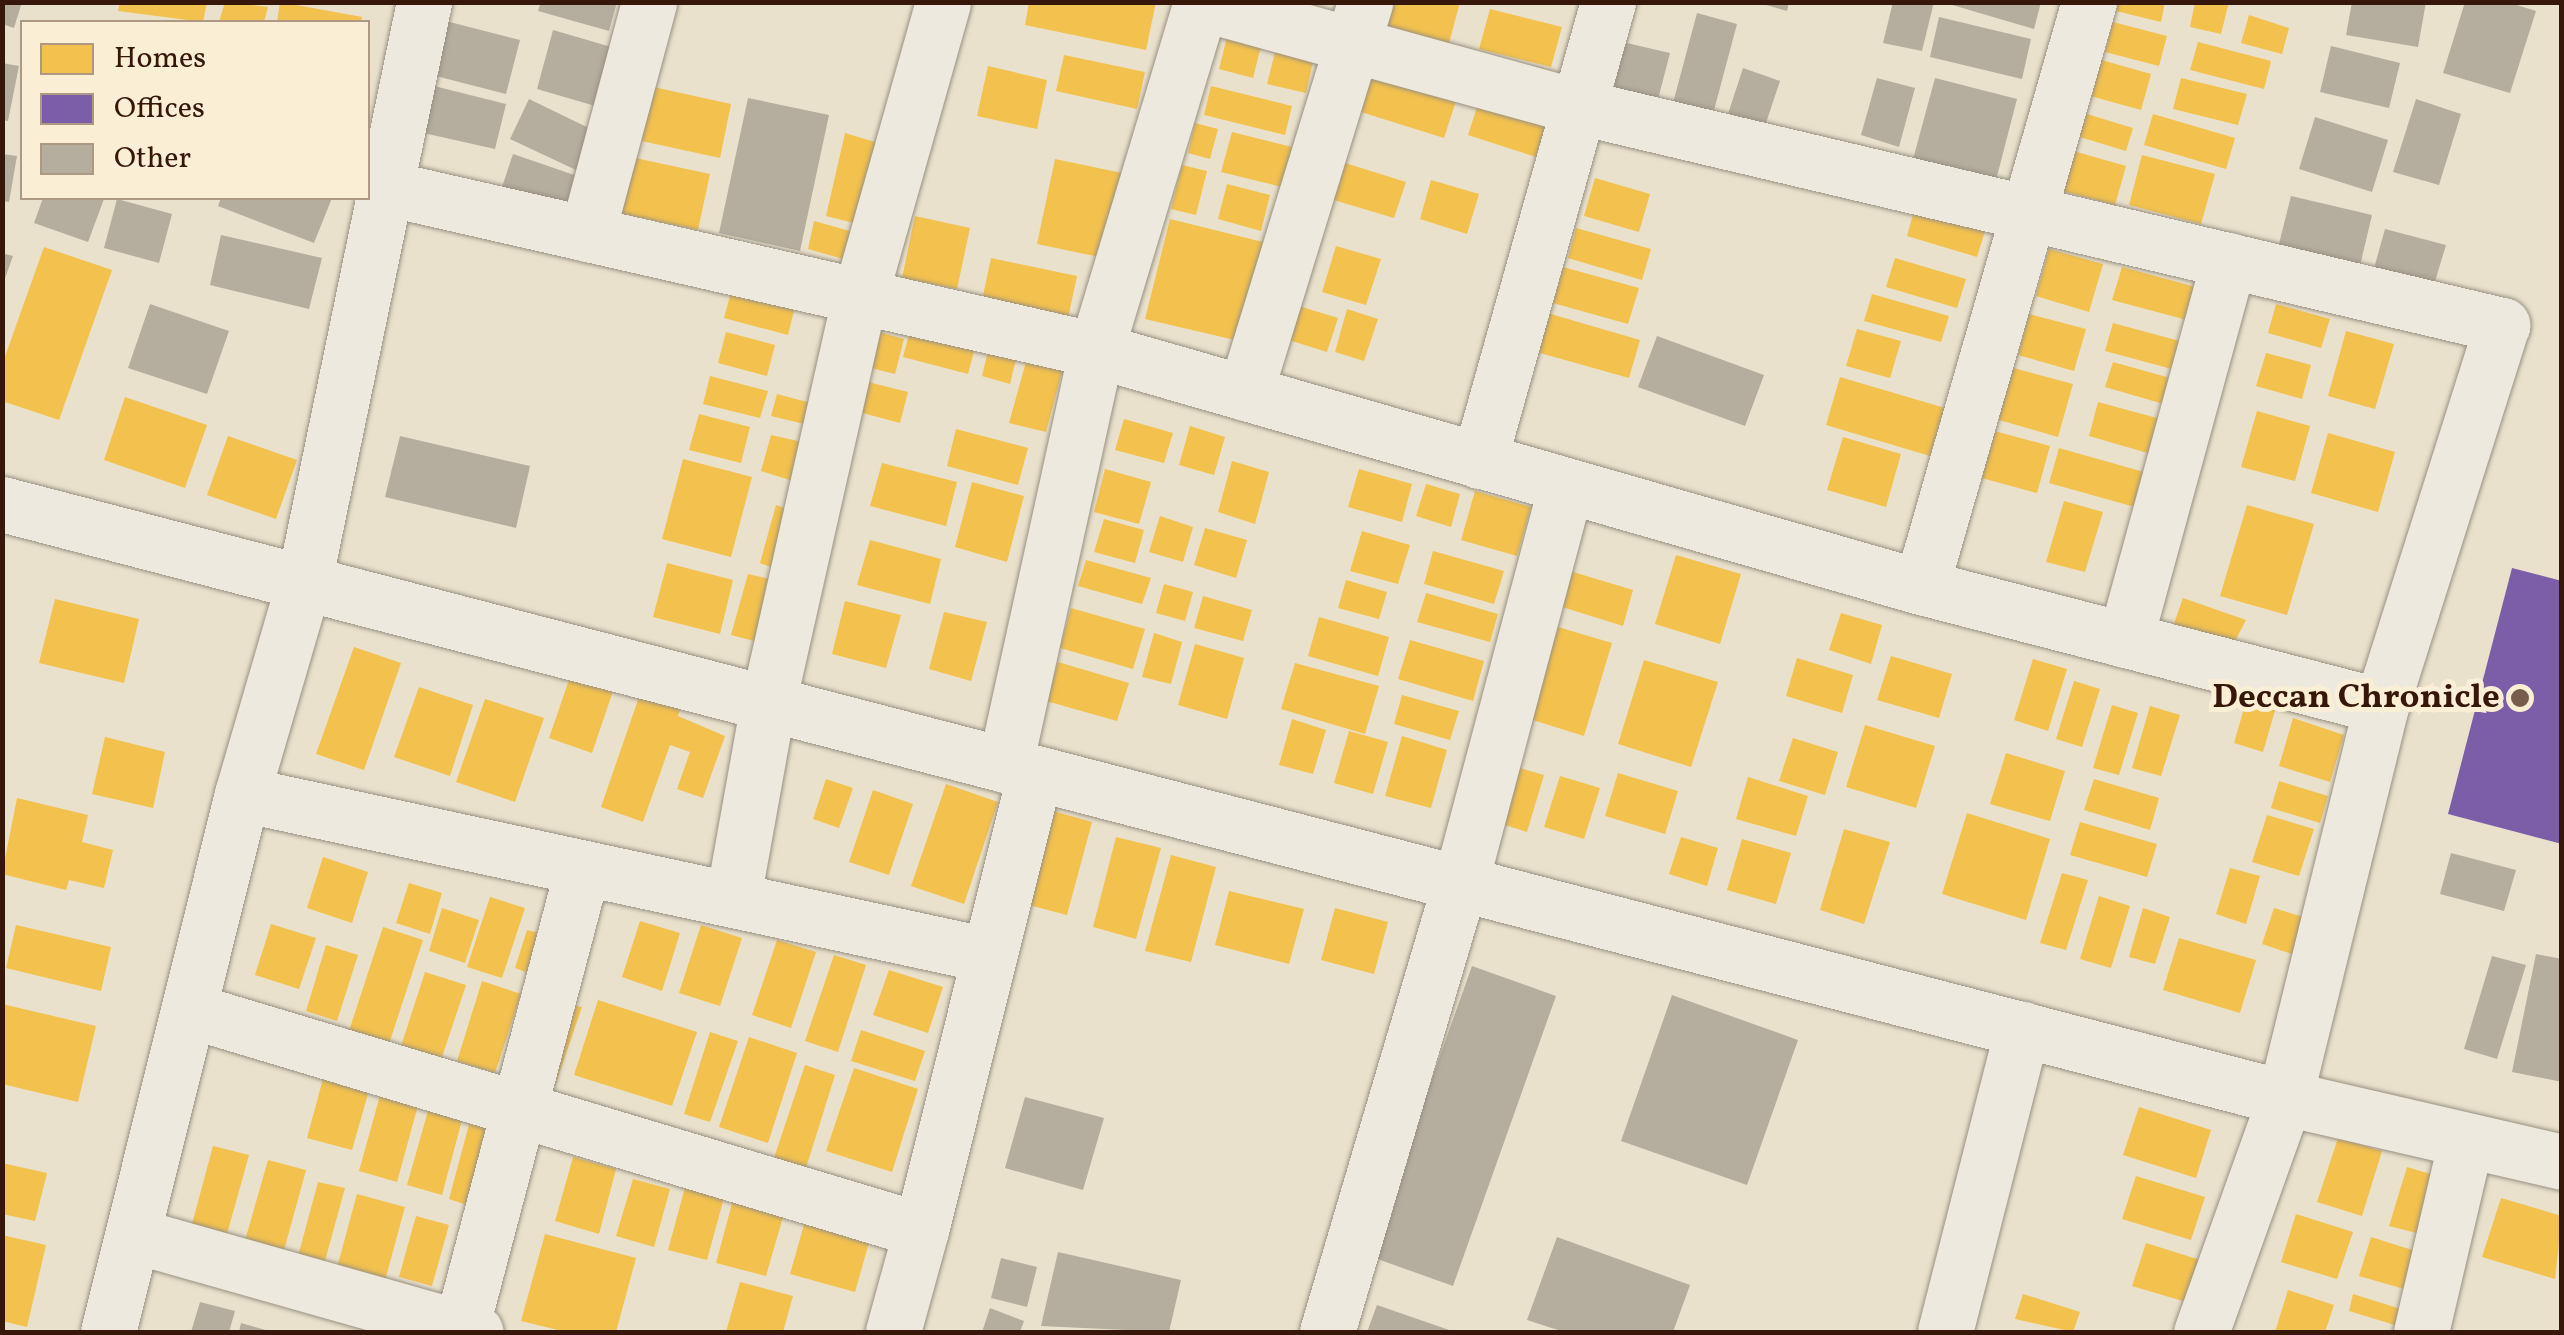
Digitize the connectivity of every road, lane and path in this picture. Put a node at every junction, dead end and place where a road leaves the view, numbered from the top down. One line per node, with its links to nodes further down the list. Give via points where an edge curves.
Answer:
1 (424, 2): 9 (street)
2 (649, 2): 11 (street)
3 (943, 2): 13 (street)
4 (1608, 2): 8 (street)
5 (2089, 2): 10 (street)
6 (1201, 3): 7 (street); 14 (street)
7 (1360, 24): 8 (street); 15 (street)
8 (1576, 106): 10 (street); 16 (street)
9 (382, 187): 11 (street); 19 (street)
10 (2031, 216): 12 (street); 20 (street)
11 (587, 234): 13 (street)
12 (2229, 260): 21 (street); 23 (street, via 2502,325)
13 (860, 296): 14 (street); 22 (street)
14 (1096, 350): 15 (street); 24 (street)
15 (1245, 393): 16 (street)
16 (1478, 462): 17 (street)
17 (1566, 488): 20 (street); 27 (street)
18 (2, 504): 19 (street)
19 (304, 582): 22 (street); 25 (street)
20 (1922, 587): 21 (street)
21 (2125, 640): 23 (street)
22 (768, 703): 24 (street); 28 (street)
23 (2381, 706): 32 (street)
24 (1020, 769): 27 (street); 29 (street)
25 (242, 794): 26 (street); 30 (street)
26 (583, 868): 28 (street); 33 (street)
27 (1460, 884): 31 (street); 41 (street)
28 (733, 898): 29 (street)
29 (988, 955): 36 (street)
30 (189, 1010): 33 (street); 37 (street)
31 (2022, 1030): 32 (street); 42 (street)
32 (2284, 1098): 34 (street); 43 (street)
33 (520, 1110): 36 (street); 38 (street)
34 (2466, 1140): 35 (street); 44 (street)
35 (2562, 1162)
36 (920, 1230): 40 (street)
37 (132, 1234): 38 (street); 39 (street)
38 (466, 1331)
39 (108, 1332)
40 (893, 1332)
41 (1327, 1332)
42 (1945, 1332)
43 (2201, 1332)
44 (2421, 1332)

